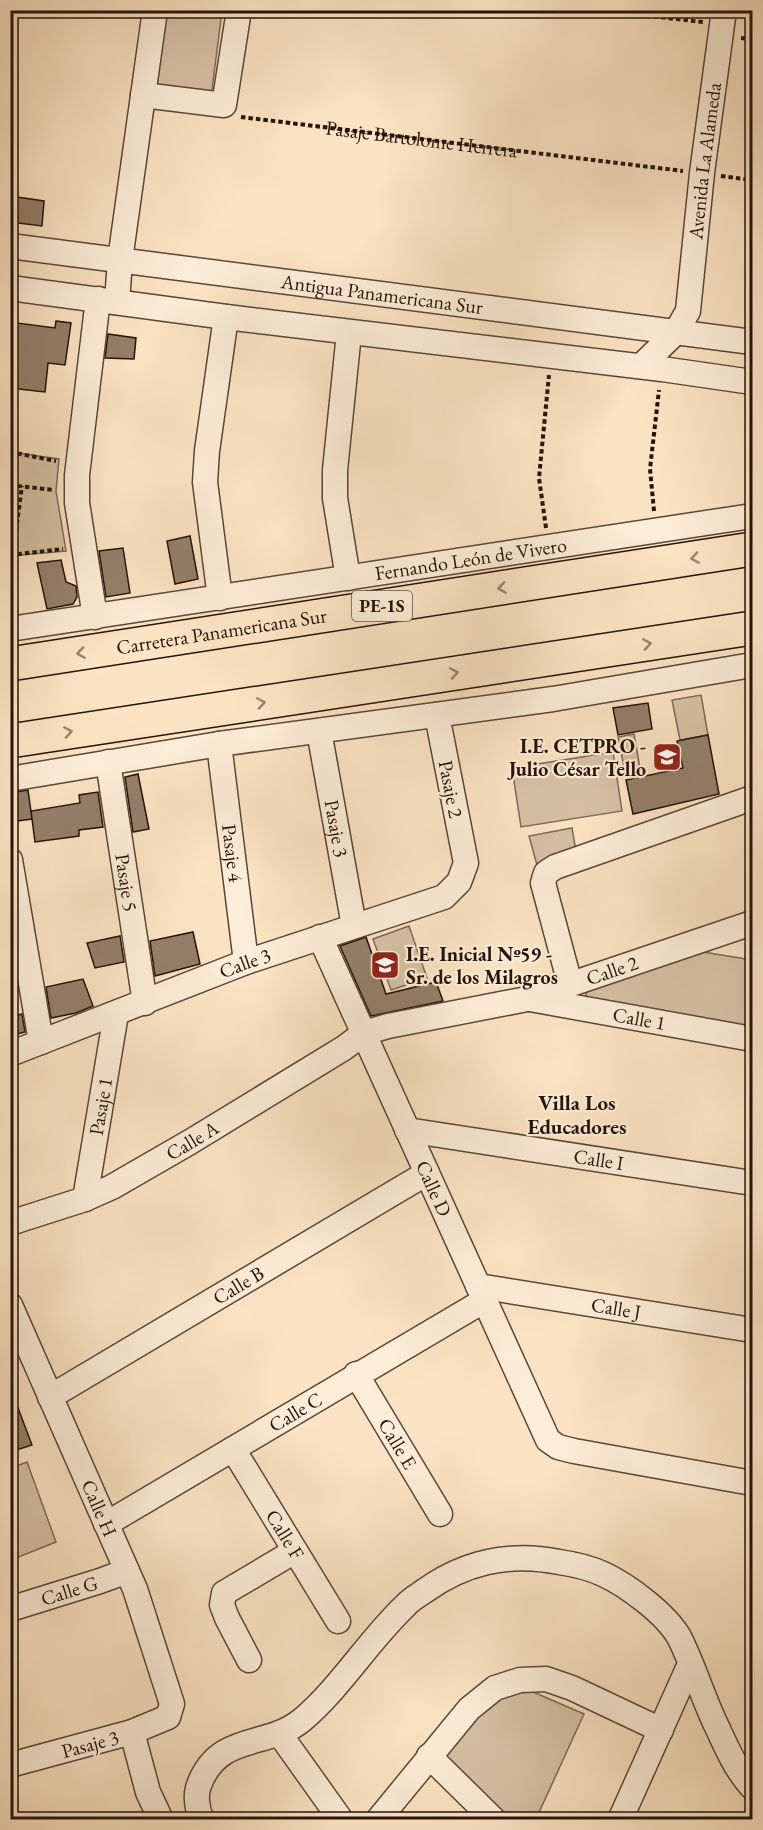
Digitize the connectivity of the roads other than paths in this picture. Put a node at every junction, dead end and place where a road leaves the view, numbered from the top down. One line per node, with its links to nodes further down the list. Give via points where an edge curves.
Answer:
1 (155, 10): 4 (street)
2 (239, 10): 4 (street, via 224,105)
3 (723, 17): 10 (street, Avenida La Alameda)
4 (143, 95): 6 (street)
5 (10, 246): 6 (street, Antigua Panamericana Sur)
6 (120, 260): 8 (street); 10 (street, Antigua Panamericana Sur)
7 (10, 288): 8 (street)
8 (107, 300): 9 (street); 20 (street, via 77,476 77,503)
9 (226, 317): 11 (street); 19 (street, via 205,483)
10 (687, 326): 12 (street, Antigua Panamericana Sur); 13 (street); 14 (street)
11 (349, 333): 13 (street); 18 (street, via 335,470 335,498)
12 (753, 342)
13 (651, 368): 14 (street)
14 (720, 378): 15 (street)
15 (753, 382)
16 (753, 516): 18 (street, Fernando León de Vivero)
17 (753, 549): 23 (highway, Carretera Panamericana Sur / PE-1S, one-way to 23)
18 (348, 578): 19 (street, Fernando León de Vivero)
19 (220, 598): 20 (street, Fernando León de Vivero)
20 (95, 617): 22 (street, Fernando León de Vivero)
21 (753, 628): 27 (highway, one-way to 21)
22 (10, 629)
23 (10, 664)
24 (753, 665): 25 (street)
25 (437, 715): 26 (street); 33 (street, Pasaje 2)
26 (319, 731): 28 (street); 35 (street, Pasaje 3)
27 (10, 741)
28 (219, 744): 29 (street); 37 (street, Pasaje 4)
29 (108, 762): 30 (street); 40 (street, Pasaje 5)
30 (10, 778)
31 (753, 798): 38 (street, via 546,873 543,883)
32 (10, 860): 44 (street)
33 (466, 863): 35 (street, Calle 3, via 459,882 444,897)
34 (753, 924): 38 (street, Calle 2)
35 (354, 926): 36 (street, Calle 3)
36 (320, 937): 37 (street, Calle 3); 42 (street, Calle D)
37 (246, 962): 40 (street, Calle 3)
38 (570, 984): 39 (street, Calle 2)
39 (527, 999): 42 (street, Calle 2); 43 (street, Calle 1)
40 (145, 1003): 41 (street, Calle 3)
41 (116, 1014): 44 (street, Calle 3); 49 (street, Pasaje 1)
42 (364, 1033): 46 (street, Calle D); 49 (street, Calle A, via 190,1142)
43 (753, 1039)
44 (41, 1042): 45 (street, Calle 3)
45 (10, 1054)
46 (408, 1130): 47 (street, Calle D); 48 (street, Calle I)
47 (427, 1173): 51 (street, Calle D); 55 (street, Calle B)
48 (753, 1183)
49 (85, 1199): 50 (street, Calle A)
50 (10, 1223)
51 (481, 1293): 53 (street, Calle J); 54 (street, Calle C); 57 (street, Calle D, via 548,1440 558,1447)
52 (10, 1305): 55 (street, Calle H)
53 (753, 1330)
54 (356, 1374): 56 (street, Calle C); 58 (street, Calle E)
55 (50, 1397): 59 (street, Calle H)
56 (233, 1449): 59 (street, Calle C); 60 (street, Calle F)
57 (753, 1482)
58 (440, 1514)
59 (106, 1524): 61 (street, Calle H)
60 (295, 1551): 63 (street, Calle F); 64 (street, via 225,1593 222,1605)
61 (127, 1571): 62 (street, Calle G); 66 (street, Calle H, via 172,1704)
62 (10, 1609)
63 (338, 1621)
64 (249, 1660)
65 (690, 1664): 67 (street); 69 (street, via 678,1636 660,1615 603,1574 559,1562 523,1558 477,1563 446,1577 405,1605 328,1696 300,1722); 72 (street, via 728,1750)
66 (168, 1717): 68 (street, Pasaje 3)
67 (661, 1730): 70 (street, via 572,1688 546,1679 520,1680 495,1688 469,1709); 78 (street)
68 (132, 1732): 71 (street, Pasaje 3); 73 (street, via 148,1792)
69 (279, 1733): 74 (street, via 223,1752 204,1772 197,1791); 75 (street)
70 (429, 1756): 76 (street); 77 (street)
71 (10, 1765)
72 (753, 1787)
73 (161, 1820)
74 (202, 1820)
75 (341, 1820)
76 (378, 1820)
77 (494, 1820)
78 (620, 1820)

